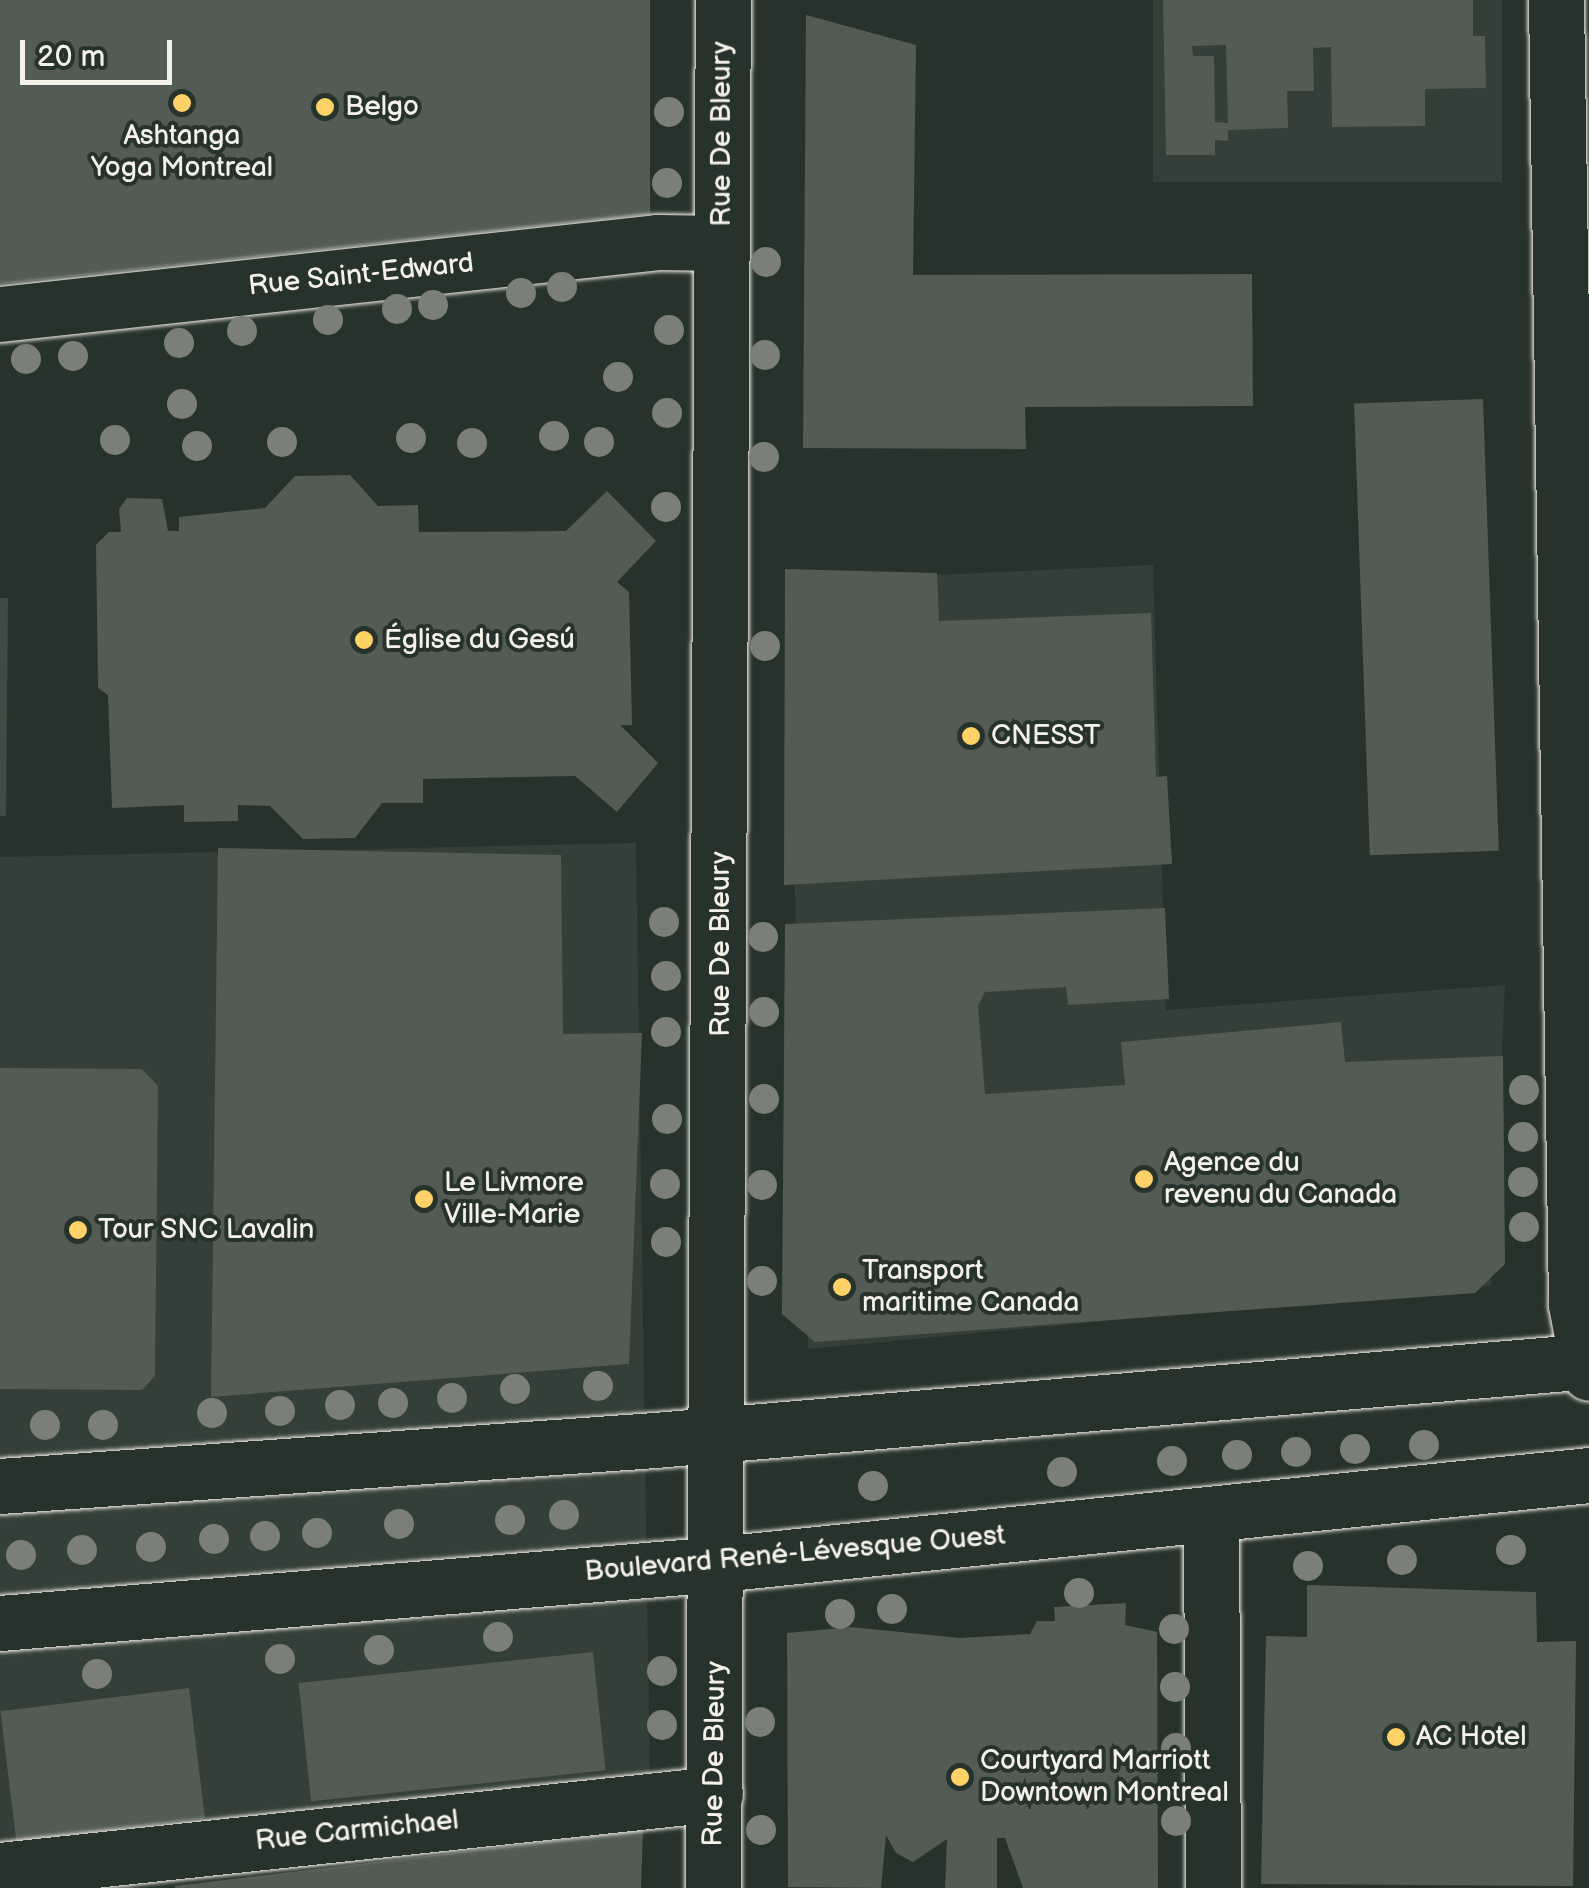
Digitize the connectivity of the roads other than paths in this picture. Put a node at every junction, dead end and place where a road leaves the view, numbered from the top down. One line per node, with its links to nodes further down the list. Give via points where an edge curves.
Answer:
1 (723, 0): 3 (street, Rue De Bleury)
2 (1556, 0): 4 (street)
3 (722, 242): 5 (street, Rue Saint-Edward, via 658,242); 8 (street, Rue De Bleury)
4 (1577, 295): 6 (street)
5 (0, 314)
6 (1578, 416): 7 (street, via 1576,1304)
7 (1588, 1365): 8 (street)
8 (720, 1434): 10 (street); 12 (street, Rue De Bleury)
9 (1589, 1476): 11 (street, Boulevard René-Lévesque Ouest)
10 (0, 1486)
11 (1211, 1514): 12 (street, Boulevard René-Lévesque Ouest); 17 (street)
12 (719, 1564): 13 (street, Boulevard René-Lévesque Ouest); 14 (street, Rue De Bleury)
13 (0, 1623)
14 (715, 1794): 15 (street, Rue Carmichael); 16 (street, Rue De Bleury)
15 (0, 1870)
16 (713, 1888)
17 (1212, 1888)

